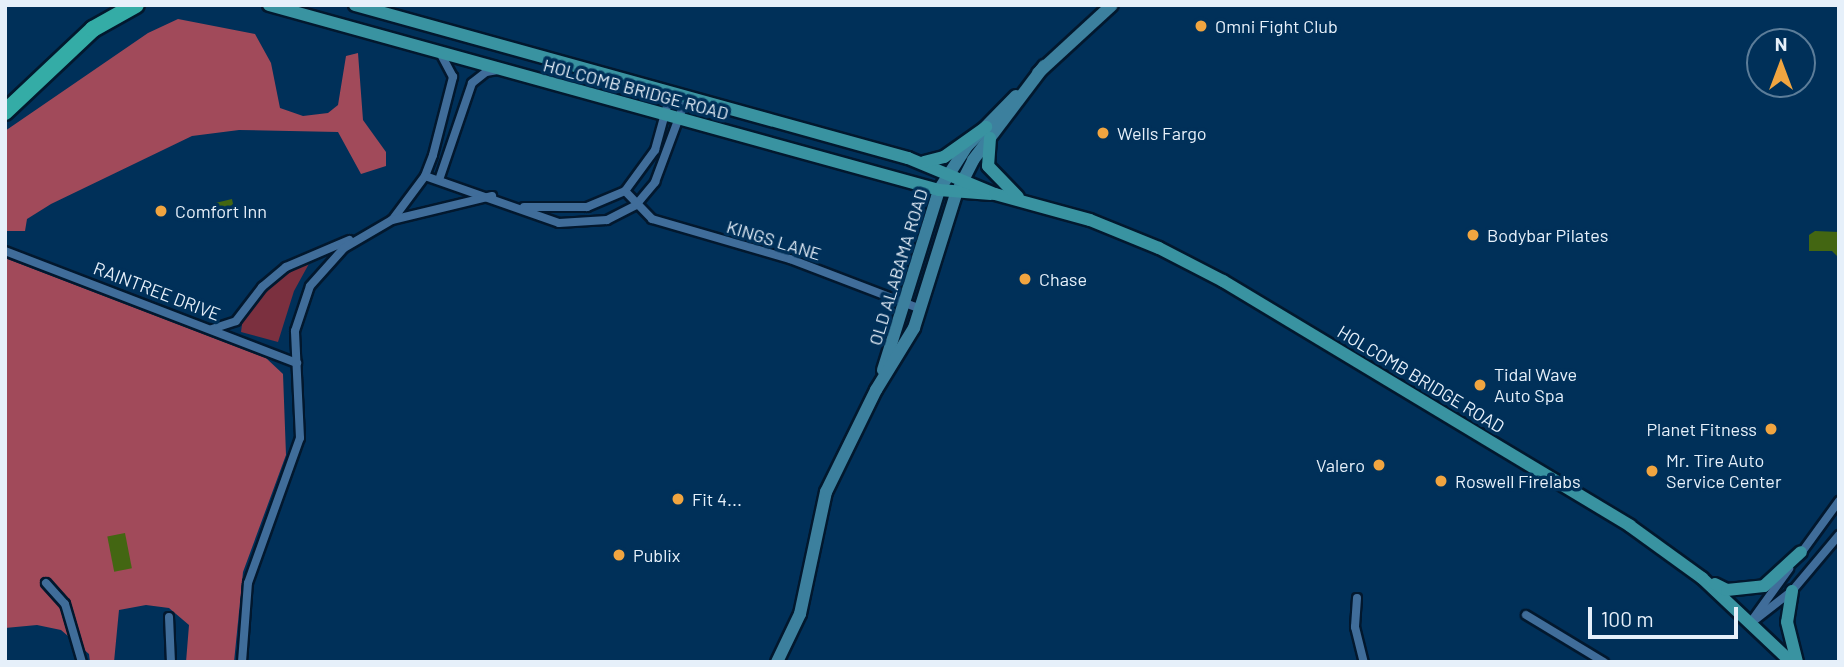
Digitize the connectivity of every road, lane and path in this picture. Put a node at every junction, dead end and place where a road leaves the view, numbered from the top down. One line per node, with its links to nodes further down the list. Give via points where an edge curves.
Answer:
1 (136, 5): 9 (highway, via 86,35)
2 (270, 5): 5 (main road, HOLCOMB BRIDGE ROAD)
3 (355, 5): 7 (main road, HOLCOMB BRIDGE ROAD)
4 (1112, 5): 12 (street, OLD ALABAMA ROAD, via 1044,66)
5 (439, 52): 6 (main road, HOLCOMB BRIDGE ROAD); 15 (street, via 452,70 452,86)
6 (502, 70): 10 (main road, HOLCOMB BRIDGE ROAD); 17 (street, via 486,72 472,83)
7 (671, 92): 8 (main road, HOLCOMB BRIDGE ROAD); 10 (street)
8 (687, 96): 11 (street); 13 (main road, HOLCOMB BRIDGE ROAD)
9 (5, 112)
10 (665, 115): 11 (main road, HOLCOMB BRIDGE ROAD); 18 (street, via 649,162)
11 (680, 119): 19 (main road, HOLCOMB BRIDGE ROAD); 24 (street, via 663,168)
12 (988, 133): 13 (main road); 14 (street, OLD ALABAMA ROAD); 16 (street, OLD ALABAMA ROAD); 23 (main road, via 988,166)
13 (923, 163): 14 (main road, HOLCOMB BRIDGE ROAD)
14 (950, 172): 16 (main road, HOLCOMB BRIDGE ROAD); 19 (street, OLD ALABAMA ROAD)
15 (425, 176): 17 (street); 26 (street)
16 (963, 178): 20 (street, OLD ALABAMA ROAD); 21 (main road, HOLCOMB BRIDGE ROAD)
17 (439, 180): 22 (street)
18 (625, 191): 24 (street, KINGS LANE); 25 (street, via 587,207)
19 (939, 191): 20 (main road, HOLCOMB BRIDGE ROAD); 29 (street, OLD ALABAMA ROAD)
20 (956, 194): 21 (main road, HOLCOMB BRIDGE ROAD); 30 (street, OLD ALABAMA ROAD)
21 (995, 194): 23 (main road, HOLCOMB BRIDGE ROAD)
22 (492, 196): 25 (street); 26 (street)
23 (1020, 200): 37 (main road, HOLCOMB BRIDGE ROAD, via 1107,226 1215,277 1593,502)
24 (636, 205): 25 (street, via 607,220 576,225 538,218); 29 (street, KINGS LANE, via 652,219 790,259)
25 (524, 207)
26 (392, 220): 27 (street)
27 (362, 236): 31 (street, via 286,267 262,287 236,321); 32 (street, via 325,264 310,286 295,331)
28 (5, 251): 31 (street, RAINTREE DRIVE)
29 (906, 304): 30 (street, KINGS LANE); 33 (street, OLD ALABAMA ROAD)
30 (921, 309): 33 (street, OLD ALABAMA ROAD, via 905,346)
31 (210, 329): 32 (street, RAINTREE DRIVE)
32 (297, 363): 46 (street, via 300,438 248,583)
33 (876, 390): 47 (street, OLD ALABAMA ROAD, via 827,492 800,614)
34 (1839, 501): 36 (street)
35 (1839, 536): 39 (street)
36 (1801, 552): 37 (main road, via 1764,586 1727,590); 43 (street)
37 (1702, 578): 43 (main road, HOLCOMB BRIDGE ROAD)
38 (46, 583): 44 (street, via 65,604)
39 (1792, 591): 43 (street); 51 (main road, via 1787,622)
40 (1357, 598): 48 (street, via 1355,627)
41 (1526, 615): 49 (street)
42 (169, 617): 45 (street)
43 (1750, 623): 50 (main road, HOLCOMB BRIDGE ROAD)
44 (82, 662)
45 (171, 662)
46 (242, 662)
47 (777, 662)
48 (1364, 662)
49 (1604, 662)
50 (1791, 662)
51 (1797, 662)

